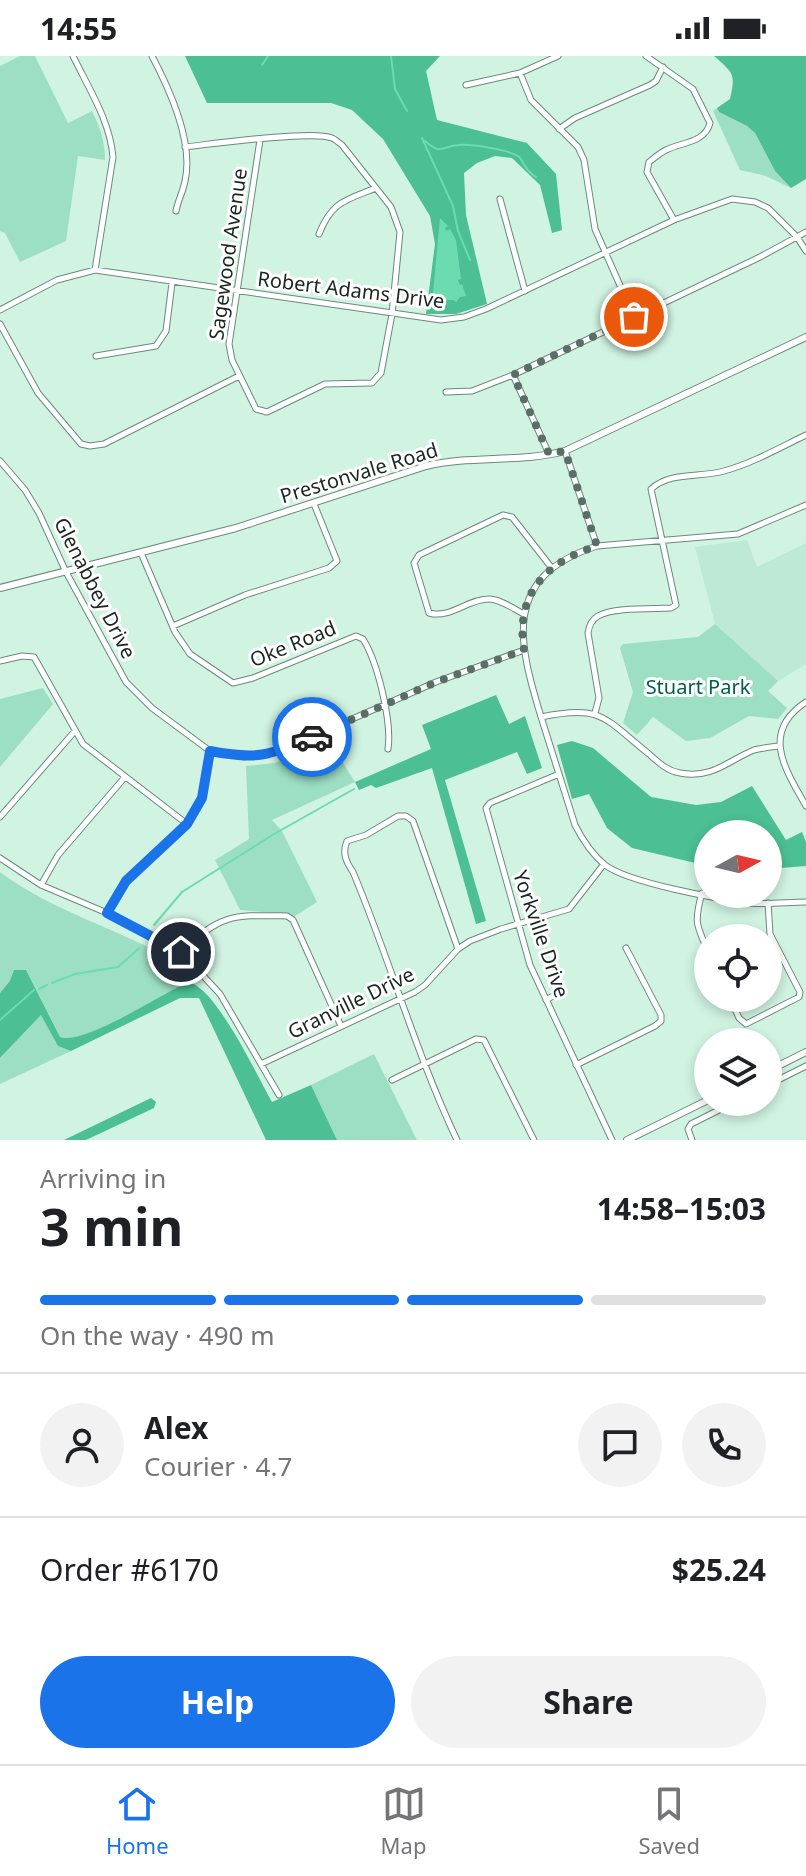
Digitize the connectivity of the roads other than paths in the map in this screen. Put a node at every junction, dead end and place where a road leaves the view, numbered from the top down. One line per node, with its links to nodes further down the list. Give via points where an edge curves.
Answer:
1 (73, 56): 20 (street, via 106,123 113,157)
2 (152, 56): 10 (street, via 176,109)
3 (558, 56): 6 (street)
4 (646, 56): 5 (street)
5 (663, 67): 8 (street, via 650,85); 14 (street, via 693,89 710,123 701,138 649,162 647,172)
6 (520, 73): 7 (street); 8 (street, via 531,100)
7 (466, 85)
8 (559, 129): 18 (street, via 584,160 595,229)
9 (260, 140): 10 (street); 11 (street, via 333,138); 23 (street, Sagewood Avenue)
10 (185, 147): 13 (street, via 185,181)
11 (376, 188): 16 (street, via 337,204); 25 (street, via 391,207 400,232)
12 (500, 199): 22 (street)
13 (176, 211)
14 (674, 220): 17 (street, Robert Adams Drive, via 732,199 755,202); 18 (street, Robert Adams Drive)
15 (806, 232): 17 (street)
16 (319, 234)
17 (797, 237): 19 (street, Robert Adams Drive); 26 (street)
18 (606, 251): 22 (street, Robert Adams Drive); 26 (street)
19 (806, 251)
20 (95, 270): 21 (street, Robert Adams Drive); 24 (street, Robert Adams Drive, via 57,280)
21 (172, 283): 23 (street, Robert Adams Drive); 29 (street, via 166,331 156,346)
22 (525, 291): 25 (street, Robert Adams Drive, via 464,317)
23 (239, 292): 25 (street, Robert Adams Drive); 31 (street, Sagewood Avenue, via 229,344)
24 (0, 310)
25 (392, 314): 31 (street, Sagewood Avenue, via 381,373 372,383 325,384 267,412 256,409)
26 (634, 317): 30 (street)
27 (0, 324): 31 (street, via 38,393 81,444 90,446 104,444)
28 (806, 337): 34 (street, Prestonvale Road)
29 (96, 356)
30 (513, 375): 32 (street, via 472,391); 35 (street)
31 (239, 376)
32 (446, 392)
33 (806, 435): 39 (street, via 721,472 656,484 651,495)
34 (565, 451): 35 (street, Prestonvale Road); 40 (street)
35 (549, 454): 37 (street, Prestonvale Road, via 440,462)
36 (0, 461): 43 (street, Glenabbey Drive, via 39,513)
37 (314, 504): 41 (street, Prestonvale Road); 46 (street, via 337,561 329,568)
38 (806, 505): 39 (street, via 745,532)
39 (661, 542): 40 (street); 51 (street, via 676,605 613,612 590,623 599,698)
40 (597, 546): 42 (street)
41 (141, 553): 43 (street, Prestonvale Road); 46 (street, Oke Road)
42 (551, 567): 45 (street, via 534,588); 45 (street, via 512,517 503,515 419,555 414,563 429,613 493,599)
43 (66, 572): 44 (street, Prestonvale Road); 56 (street, Glenabbey Drive, via 126,682)
44 (0, 588)
45 (524, 614): 47 (street)
46 (173, 626): 50 (street, Oke Road, via 190,654 233,683 356,636 367,645)
47 (524, 650): 50 (street, Glenabbey Drive); 52 (street)
48 (0, 661): 53 (street, via 34,657)
49 (806, 702): 54 (street, via 788,718)
50 (386, 705): 55 (street); 56 (street, Glenabbey Drive, via 262,756)
51 (595, 713): 52 (street); 54 (street, via 665,768 684,774 722,769 755,750)
52 (541, 717): 57 (street)
53 (75, 731): 58 (street, via 83,744); 60 (street)
54 (779, 746): 59 (street)
55 (388, 749)
56 (210, 751): 61 (street, via 202,798)
57 (559, 774): 63 (street, via 575,825); 69 (street, Yorkville Drive, via 486,808)
58 (125, 777): 61 (street); 64 (street, via 58,855)
59 (806, 806)
60 (0, 817)
61 (187, 824): 68 (street, via 126,881)
62 (0, 858): 64 (street)
63 (604, 864): 65 (street, via 644,882); 69 (street, Granville Drive, via 569,909)
64 (41, 885): 68 (street)
65 (694, 891)
66 (806, 902): 67 (street)
67 (782, 903)
68 (107, 913): 72 (street)
69 (517, 924): 71 (street, Granville Drive); 76 (street, Yorkville Drive)
70 (626, 948): 85 (street, via 661,1021)
71 (458, 949): 75 (street, Granville Drive, via 425,985); 75 (street, via 413,821 398,816 347,841 346,862 380,936)
72 (181, 952): 80 (street, via 223,919 287,916); 83 (street, via 220,994)
73 (782, 957): 77 (street, via 800,992)
74 (558, 993): 76 (street)
75 (400, 998): 80 (street, Granville Drive); 82 (street)
76 (546, 1000): 85 (street, Yorkville Drive)
77 (782, 1006)
78 (736, 1012): 79 (street, via 746,1024)
79 (770, 1012)
80 (341, 1026): 83 (street, Granville Drive)
81 (806, 1052): 84 (street)
82 (426, 1062): 88 (street); 92 (street); 93 (street, via 484,1040)
83 (261, 1064): 89 (street)
84 (782, 1064)
85 (576, 1065): 94 (street, Yorkville Drive)
86 (806, 1066): 87 (street)
87 (782, 1078)
88 (392, 1080)
89 (279, 1095)
90 (694, 1107): 95 (street)
91 (707, 1116): 96 (street, via 691,1124)
92 (457, 1140)
93 (534, 1140)
94 (612, 1140)
95 (627, 1140)
96 (692, 1140)

